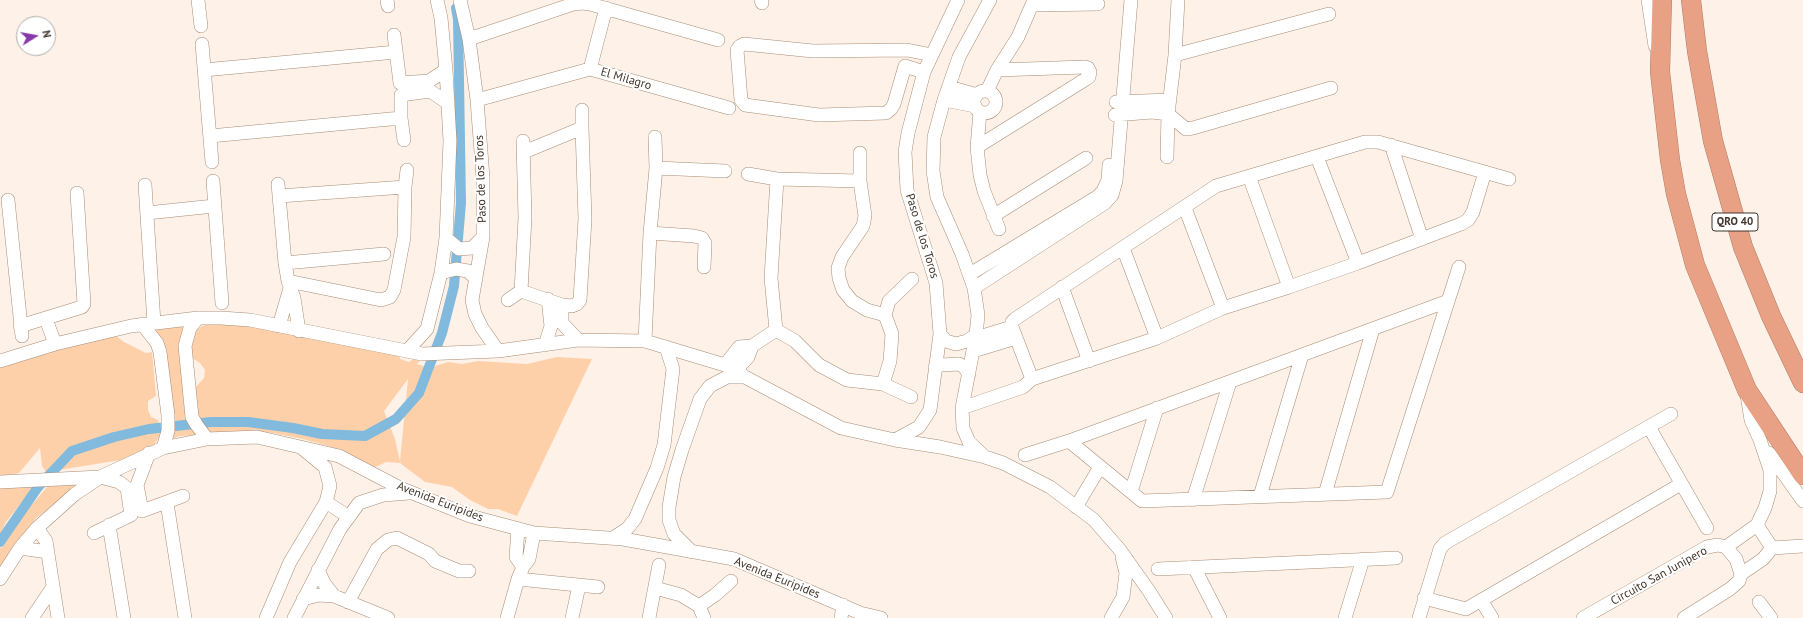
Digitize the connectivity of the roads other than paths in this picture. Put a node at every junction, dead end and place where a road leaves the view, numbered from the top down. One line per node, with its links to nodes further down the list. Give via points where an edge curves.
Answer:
1 (198, 0): 17 (street)
2 (437, 0): 30 (street)
3 (460, 0): 19 (street, Paso de los Toros)
4 (958, 0): 25 (street, Paso de los Toros)
5 (990, 0): 36 (street, via 959,58)
6 (1122, 0): 42 (street)
7 (1131, 0): 42 (street)
8 (1178, 0): 26 (street)
9 (1648, 0): 33 (street)
10 (1662, 0): 33 (highway)
11 (1691, 0): 23 (highway, QRO 40)
12 (1700, 0): 23 (street)
13 (1034, 2): 14 (street); 31 (street, via 1018,37)
14 (1098, 4)
15 (606, 8): 19 (street, via 586,3 573,4); 20 (street); 28 (street)
16 (1329, 14): 26 (street)
17 (201, 26)
18 (394, 35): 24 (street)
19 (469, 39): 37 (street, Paso de los Toros)
20 (718, 40)
21 (202, 44): 29 (street)
22 (907, 50): 25 (street); 27 (street); 27 (street, via 813,51 744,44 737,50 741,100 745,105 819,115 886,113 894,104)
23 (1697, 51): 129 (highway, QRO 40, via 1713,141 1742,247)
24 (396, 52): 29 (street); 35 (street)
25 (932, 55): 32 (street, Paso de los Toros)
26 (1175, 55): 38 (street)
27 (905, 66): 32 (street)
28 (590, 69): 37 (street, El Milagro); 41 (street, El Milagro)
29 (204, 70): 47 (street)
30 (446, 70): 35 (street, via 429,81); 40 (street)
31 (997, 70): 39 (street); 51 (street, via 1085,67 1090,72 1089,77)
32 (924, 72): 110 (street, Paso de los Toros, via 905,152 907,190 936,283)
33 (1660, 72): 131 (highway, via 1672,174 1695,265)
34 (1331, 88): 44 (street, via 1193,128 1186,129)
35 (400, 89): 40 (street, via 430,91); 45 (street)
36 (946, 93): 39 (street); 87 (street, via 934,137 933,171 937,197)
37 (477, 100): 77 (street, Paso de los Toros, via 483,178)
38 (1170, 100): 42 (street); 44 (street)
39 (979, 101): 51 (street)
40 (448, 103): 78 (street, via 450,141)
41 (729, 108)
42 (1119, 108): 44 (street); 87 (street, via 1108,180 1103,191); 93 (street, via 1116,181 1112,196)
43 (582, 110): 46 (street)
44 (1168, 114): 53 (street)
45 (401, 118): 47 (street); 49 (street)
46 (582, 128): 94 (street, via 524,146 525,218); 99 (street, via 585,219 580,300 572,306)
47 (210, 136): 56 (street)
48 (655, 137): 57 (street)
49 (404, 140)
50 (1391, 145): 54 (street, via 1365,142); 60 (street); 79 (street)
51 (978, 148): 74 (street, via 981,180)
52 (860, 153): 66 (street)
53 (1166, 157)
54 (1317, 157): 62 (street); 83 (street)
55 (1086, 158): 74 (street)
56 (212, 162)
57 (656, 168): 59 (street); 76 (street)
58 (407, 170): 68 (street)
59 (725, 171)
60 (1485, 172): 64 (street); 79 (street, via 1473,212 1468,220)
61 (748, 174): 63 (street)
62 (1249, 176): 72 (street, via 1216,186); 92 (street)
63 (778, 179): 66 (street); 107 (street, via 771,278)
64 (1509, 179)
65 (213, 181): 71 (street)
66 (860, 181): 101 (street, via 865,216 862,226 842,257 838,268 839,278 843,290 852,302 867,310)
67 (145, 185): 73 (street)
68 (405, 187): 82 (street, via 278,190); 90 (street, via 404,237 394,290 390,297 381,300)
69 (77, 193): 102 (street, via 84,304 82,307)
70 (8, 200): 102 (street, via 21,331)
71 (214, 206): 73 (street); 98 (street)
72 (1185, 208): 80 (street); 100 (street)
73 (147, 213): 104 (street)
74 (993, 216): 75 (street)
75 (999, 230)
76 (650, 233): 84 (street, via 702,238 705,243); 114 (street)
77 (483, 237): 78 (street, via 472,248 459,249); 88 (street, Paso de los Toros)
78 (446, 238): 86 (street)
79 (1422, 239): 83 (street)
80 (1123, 248): 91 (street); 112 (street)
81 (384, 254): 82 (street)
82 (285, 263): 90 (street)
83 (1358, 263): 92 (street)
84 (704, 267)
85 (1459, 267): 97 (street)
86 (441, 272): 88 (street, via 456,269 468,271); 118 (street, via 428,329)
87 (970, 274): 93 (street)
88 (476, 279): 119 (street, Paso de los Toros, via 472,300 475,314)
89 (912, 279): 101 (street, via 889,301)
90 (289, 284): 105 (street); 108 (street)
91 (1062, 287): 109 (street, via 1015,318 1012,322); 123 (street)
92 (1289, 287): 100 (street)
93 (974, 288): 111 (street, via 978,315)
94 (521, 291): 95 (street); 96 (street)
95 (548, 299): 99 (street); 116 (street, via 551,326)
96 (508, 300)
97 (1448, 301): 106 (street); 154 (street, via 1388,492)
98 (222, 303)
99 (562, 305): 113 (street, via 562,323)
100 (1223, 308): 112 (street)
101 (886, 315): 130 (street, via 892,334 890,361)
102 (46, 318): 115 (street)
103 (198, 318): 104 (street); 105 (street, via 250,320); 137 (street, via 190,328 185,346 194,420)
104 (148, 324): 115 (street); 142 (street, via 160,352 168,416 168,431)
105 (279, 326): 108 (street)
106 (1373, 329): 121 (street); 154 (street)
107 (776, 330): 125 (street, via 752,346 748,357); 130 (street, via 795,341 820,365 847,380)
108 (299, 331): 118 (street)
109 (1014, 332): 111 (street); 120 (street); 127 (street)
110 (940, 334): 111 (street, via 946,341 956,344); 124 (street, Paso de los Toros)
111 (976, 337): 120 (street)
112 (1156, 338): 123 (street)
113 (578, 340): 114 (street); 116 (street)
114 (645, 341): 117 (street)
115 (55, 344): 122 (street)
116 (545, 344): 119 (street)
117 (666, 347): 125 (street); 170 (street, via 673,369 664,445 635,519 627,529)
118 (407, 351): 119 (street, via 422,354)
119 (498, 352)
120 (973, 352): 126 (street)
121 (1302, 355): 128 (street); 156 (street)
122 (0, 361)
123 (1089, 361): 127 (street)
124 (935, 367): 126 (street, via 942,364 959,364); 138 (street, Paso de los Toros, via 930,410 926,418 919,426)
125 (735, 371): 138 (street, via 841,428); 177 (street, via 710,386 700,399 674,477 669,520 674,534)
126 (969, 374): 133 (street)
127 (1032, 379): 133 (street, via 1023,387)
128 (1230, 382): 134 (street); 157 (street)
129 (1803, 383)
130 (883, 384): 132 (street)
131 (1747, 390): 139 (street, via 1751,420); 147 (highway)
132 (911, 397)
133 (962, 408): 145 (street, via 963,428 969,442)
134 (1157, 408): 140 (street); 153 (street)
135 (1671, 414): 136 (street)
136 (1649, 427): 150 (street); 195 (street, via 1445,543 1440,549)
137 (207, 439): 141 (street, Avenida Euripides, via 257,436); 142 (street, Avenida Euripides)
138 (896, 440): 145 (street)
139 (1760, 440): 158 (street); 164 (street, via 1770,470 1770,491)
140 (1069, 441): 144 (street); 146 (street)
141 (300, 446): 152 (street, Avenida Euripides, via 339,456); 159 (street, via 325,467 330,486)
142 (163, 448): 143 (street, Avenida Euripides)
143 (149, 453): 148 (street, Avenida Euripides); 151 (street)
144 (1025, 455)
145 (985, 457): 161 (street, via 1004,463 1050,487)
146 (1100, 467): 153 (street); 161 (street)
147 (1803, 475)
148 (100, 477): 149 (street, Avenida Euripides); 151 (street); 165 (street, via 75,494)
149 (0, 482)
150 (1682, 484): 166 (street); 197 (street)
151 (132, 487): 160 (street, via 142,511); 163 (street, via 131,515)
152 (411, 492): 162 (street, via 383,494 359,503); 167 (street, Avenida Euripides, via 470,516)
153 (1131, 492): 157 (street, via 1142,501)
154 (1325, 494): 156 (street)
155 (183, 496): 160 (street)
156 (1260, 496): 157 (street)
157 (1194, 500)
158 (1803, 501)
159 (326, 502): 162 (street); 207 (street, via 290,562)
160 (167, 503): 206 (street)
161 (1076, 507): 175 (street, via 1094,520)
162 (349, 517): 184 (street)
163 (109, 525): 168 (street); 205 (street)
164 (1757, 525): 172 (street); 174 (street)
165 (37, 528): 173 (street); 176 (street, via 46,541)
166 (1707, 528)
167 (518, 529): 169 (street, Avenida Euripides); 181 (street, via 516,556)
168 (94, 533)
169 (534, 533): 170 (street, Avenida Euripides); 181 (street, via 529,558)
170 (613, 538): 177 (street, Avenida Euripides)
171 (1803, 546): 174 (street)
172 (1726, 547): 186 (street, via 1736,559); 221 (street, Circuito San Junipero, via 1718,545 1706,548)
173 (20, 548): 176 (street); 187 (street)
174 (1772, 548): 186 (street)
175 (1120, 550): 215 (street, via 1126,573 1122,597); 216 (street)
176 (48, 552): 191 (street)
177 (692, 552): 201 (street, Avenida Euripides, via 734,559)
178 (1396, 558): 179 (street)
179 (1363, 559): 182 (street); 218 (street)
180 (658, 565): 193 (street)
181 (523, 567): 188 (street)
182 (1194, 567): 183 (street); 217 (street)
183 (1158, 569)
184 (318, 570): 194 (street, via 324,584); 196 (street)
185 (473, 572): 198 (street, via 440,554 429,554 397,538 388,540 377,549)
186 (1741, 574): 222 (street, via 1730,589)
187 (0, 579)
188 (518, 579): 190 (street); 210 (street)
189 (731, 581): 200 (street)
190 (579, 586): 192 (street); 211 (street)
191 (54, 587): 203 (street); 204 (street)
192 (598, 587)
193 (655, 588): 200 (street, via 681,595); 212 (street)
194 (334, 596): 196 (street, via 319,595); 198 (street)
195 (1424, 598): 197 (street, via 1462,609); 219 (street)
196 (303, 599): 208 (street)
197 (1481, 600): 220 (street)
198 (348, 602): 209 (street)
199 (1759, 602): 223 (street)
200 (699, 606): 213 (street)
201 (842, 612): 202 (street, Avenida Euripides)
202 (859, 616): 214 (street, Avenida Euripides)
203 (32, 618)
204 (58, 618)
205 (124, 618)
206 (185, 618)
207 (266, 618)
208 (294, 618)
209 (388, 618)
210 (507, 618)
211 (572, 618)
212 (649, 618)
213 (704, 618)
214 (881, 618)
215 (1111, 618)
216 (1166, 618)
217 (1220, 618)
218 (1345, 618)
219 (1419, 618)
220 (1492, 618)
221 (1583, 618)
222 (1684, 618)
223 (1770, 618)

